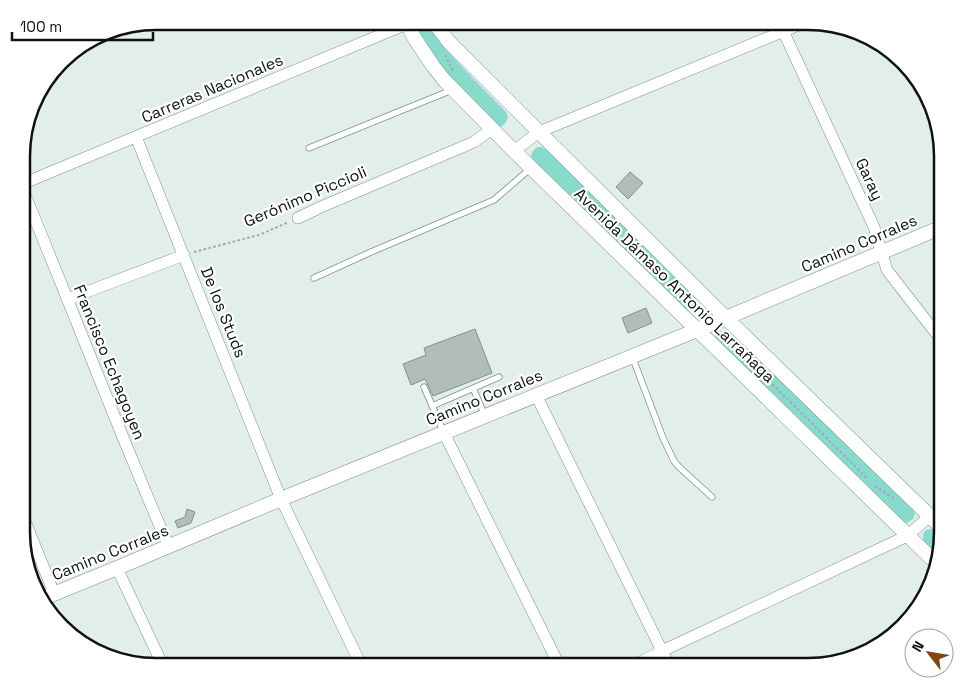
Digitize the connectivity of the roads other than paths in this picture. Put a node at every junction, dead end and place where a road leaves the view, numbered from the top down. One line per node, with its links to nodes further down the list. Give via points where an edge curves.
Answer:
1 (379, 30): 9 (street, Carreras Nacionales)
2 (412, 30): 6 (street, Avenida Dámaso Antonio Larrañaga, via 433,66)
3 (440, 30): 8 (street, Avenida Dámaso Antonio Larrañaga)
4 (772, 30): 8 (street)
5 (783, 30): 17 (street, Garay, via 874,227)
6 (454, 90): 7 (street, Avenida Dámaso Antonio Larrañaga); 10 (lane)
7 (492, 129): 11 (street, Avenida Dámaso Antonio Larrañaga); 15 (street, Gerónimo Piccioli, via 474,142)
8 (538, 132): 11 (street); 21 (street, Avenida Dámaso Antonio Larrañaga)
9 (136, 137): 13 (street, Carreras Nacionales); 18 (street, De los Studs)
10 (309, 148)
11 (514, 152): 12 (street, Avenida Dámaso Antonio Larrañaga)
12 (531, 168): 19 (lane, via 494,200); 22 (street, Avenida Dámaso Antonio Larrañaga)
13 (30, 181)
14 (30, 207): 20 (street, Francisco Echagoyen)
15 (298, 218)
16 (934, 230): 17 (street, Camino Corrales)
17 (882, 252): 21 (street, Camino Corrales); 23 (street, Garay, via 887,270)
18 (184, 255): 20 (street); 33 (street, De los Studs)
19 (314, 278)
20 (68, 299): 38 (street, Francisco Echagoyen)
21 (726, 318): 22 (street, Camino Corrales); 34 (street, Avenida Dámaso Antonio Larrañaga)
22 (696, 330): 24 (street, Camino Corrales); 37 (street, Avenida Dámaso Antonio Larrañaga)
23 (934, 331)
24 (632, 356): 28 (street, Camino Corrales); 32 (lane, via 674,461)
25 (499, 377): 27 (lane)
26 (424, 387): 29 (lane)
27 (473, 388): 29 (lane); 30 (lane)
28 (536, 395): 30 (street, Camino Corrales); 43 (street)
29 (432, 406): 31 (lane)
30 (485, 416): 31 (street, Camino Corrales)
31 (444, 433): 33 (street, Camino Corrales); 46 (street)
32 (712, 497)
33 (281, 499): 38 (street, Camino Corrales); 45 (street, De los Studs)
34 (930, 516): 35 (street, Avenida Dámaso Antonio Larrañaga); 37 (street)
35 (934, 520)
36 (30, 534): 41 (street)
37 (907, 536): 39 (street, Avenida Dámaso Antonio Larrañaga); 43 (street)
38 (169, 547): 40 (street, Camino Corrales)
39 (931, 559)
40 (118, 568): 41 (street, Camino Corrales); 44 (street)
41 (54, 593): 42 (street, Camino Corrales)
42 (48, 596)
43 (662, 650): 47 (street); 48 (street)
44 (159, 658)
45 (358, 658)
46 (556, 658)
47 (647, 658)
48 (666, 658)

